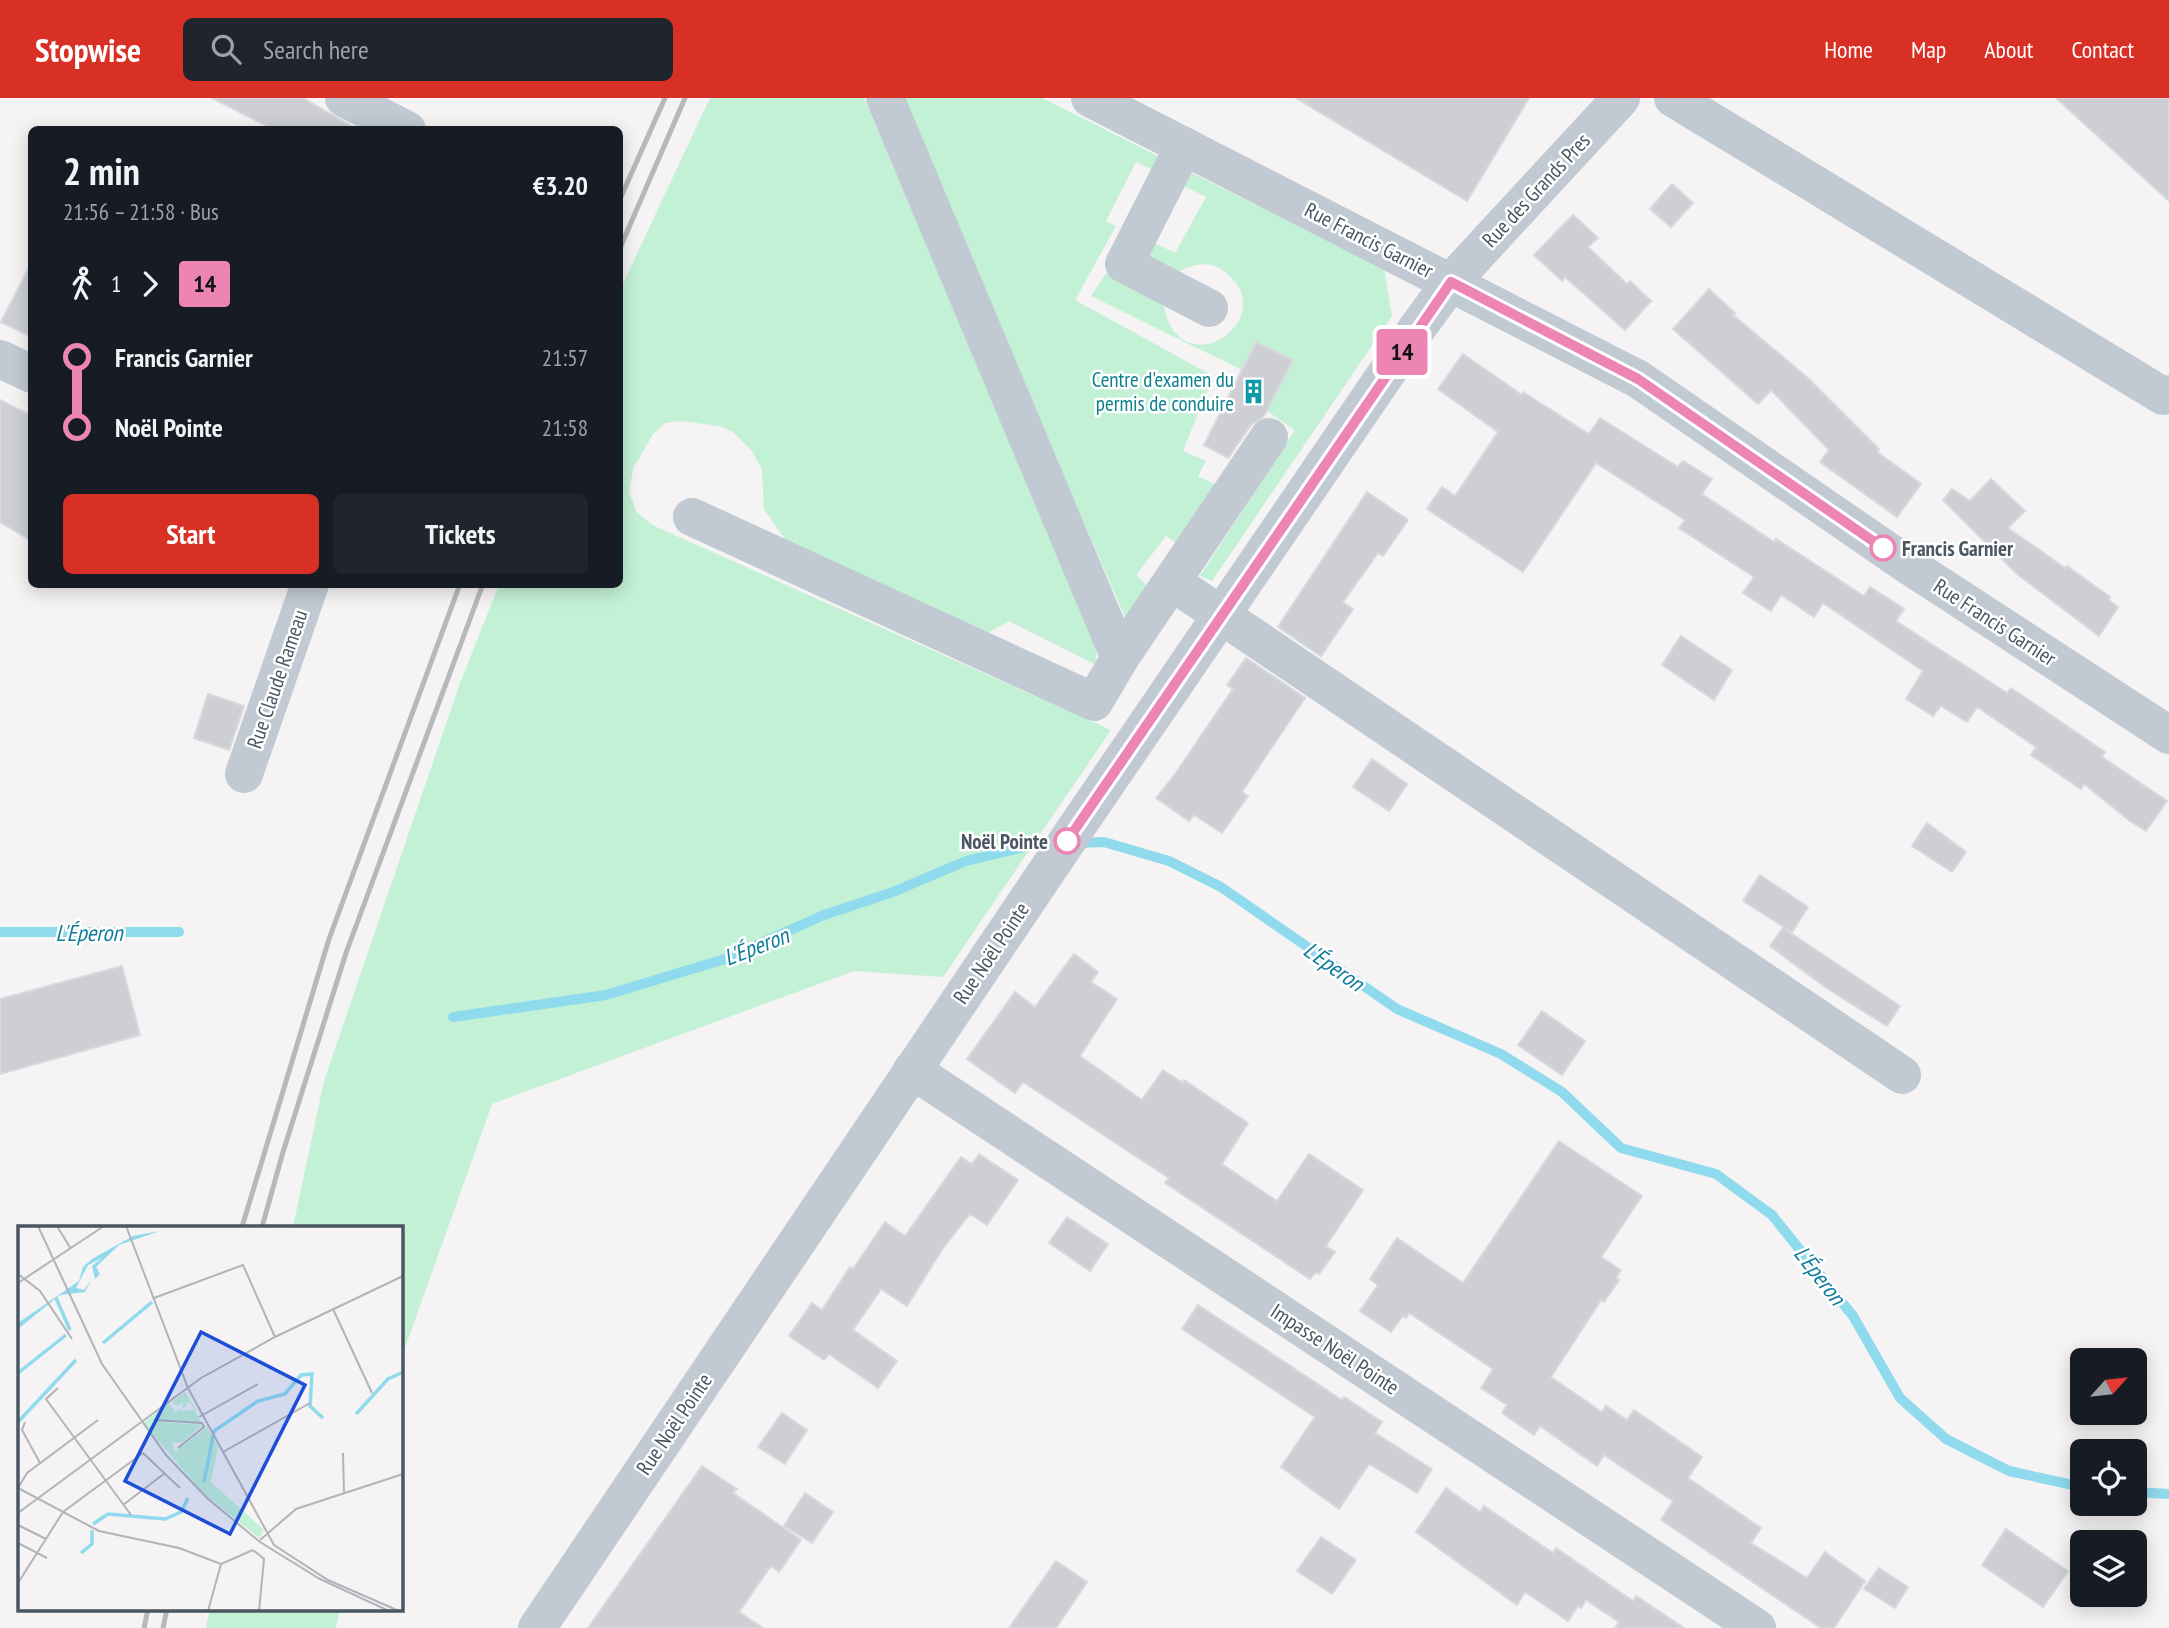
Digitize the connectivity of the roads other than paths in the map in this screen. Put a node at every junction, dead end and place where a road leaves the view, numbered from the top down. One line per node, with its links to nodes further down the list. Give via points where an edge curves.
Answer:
1 (344, 98): 6 (street)
2 (885, 98): 18 (street)
3 (1090, 98): 7 (street, Rue Francis Garnier)
4 (1621, 98): 8 (street, Rue des Grands Pres)
5 (1673, 98): 12 (street, via 2162,396)
6 (399, 126)
7 (1184, 146): 8 (street, Rue Francis Garnier); 9 (street, via 1124,264)
8 (1451, 282): 17 (street, Rue Noël Pointe); 19 (street, Rue Francis Garnier, via 1638,379 1905,563)
9 (1209, 308)
10 (0, 359): 11 (street)
11 (28, 372)
12 (2169, 394)
13 (1269, 437): 15 (street)
14 (692, 517): 18 (street, via 1094,702)
15 (1172, 582): 17 (street); 18 (street)
16 (309, 588): 20 (street, Rue Claude Rameau)
17 (1220, 617): 21 (street, Rue Noël Pointe); 22 (street)
18 (1120, 658)
19 (2169, 735)
20 (244, 774)
21 (912, 1070): 23 (street, Rue Noël Pointe); 24 (street, Impasse Noël Pointe)
22 (1902, 1075)
23 (537, 1628)
24 (1757, 1628)

